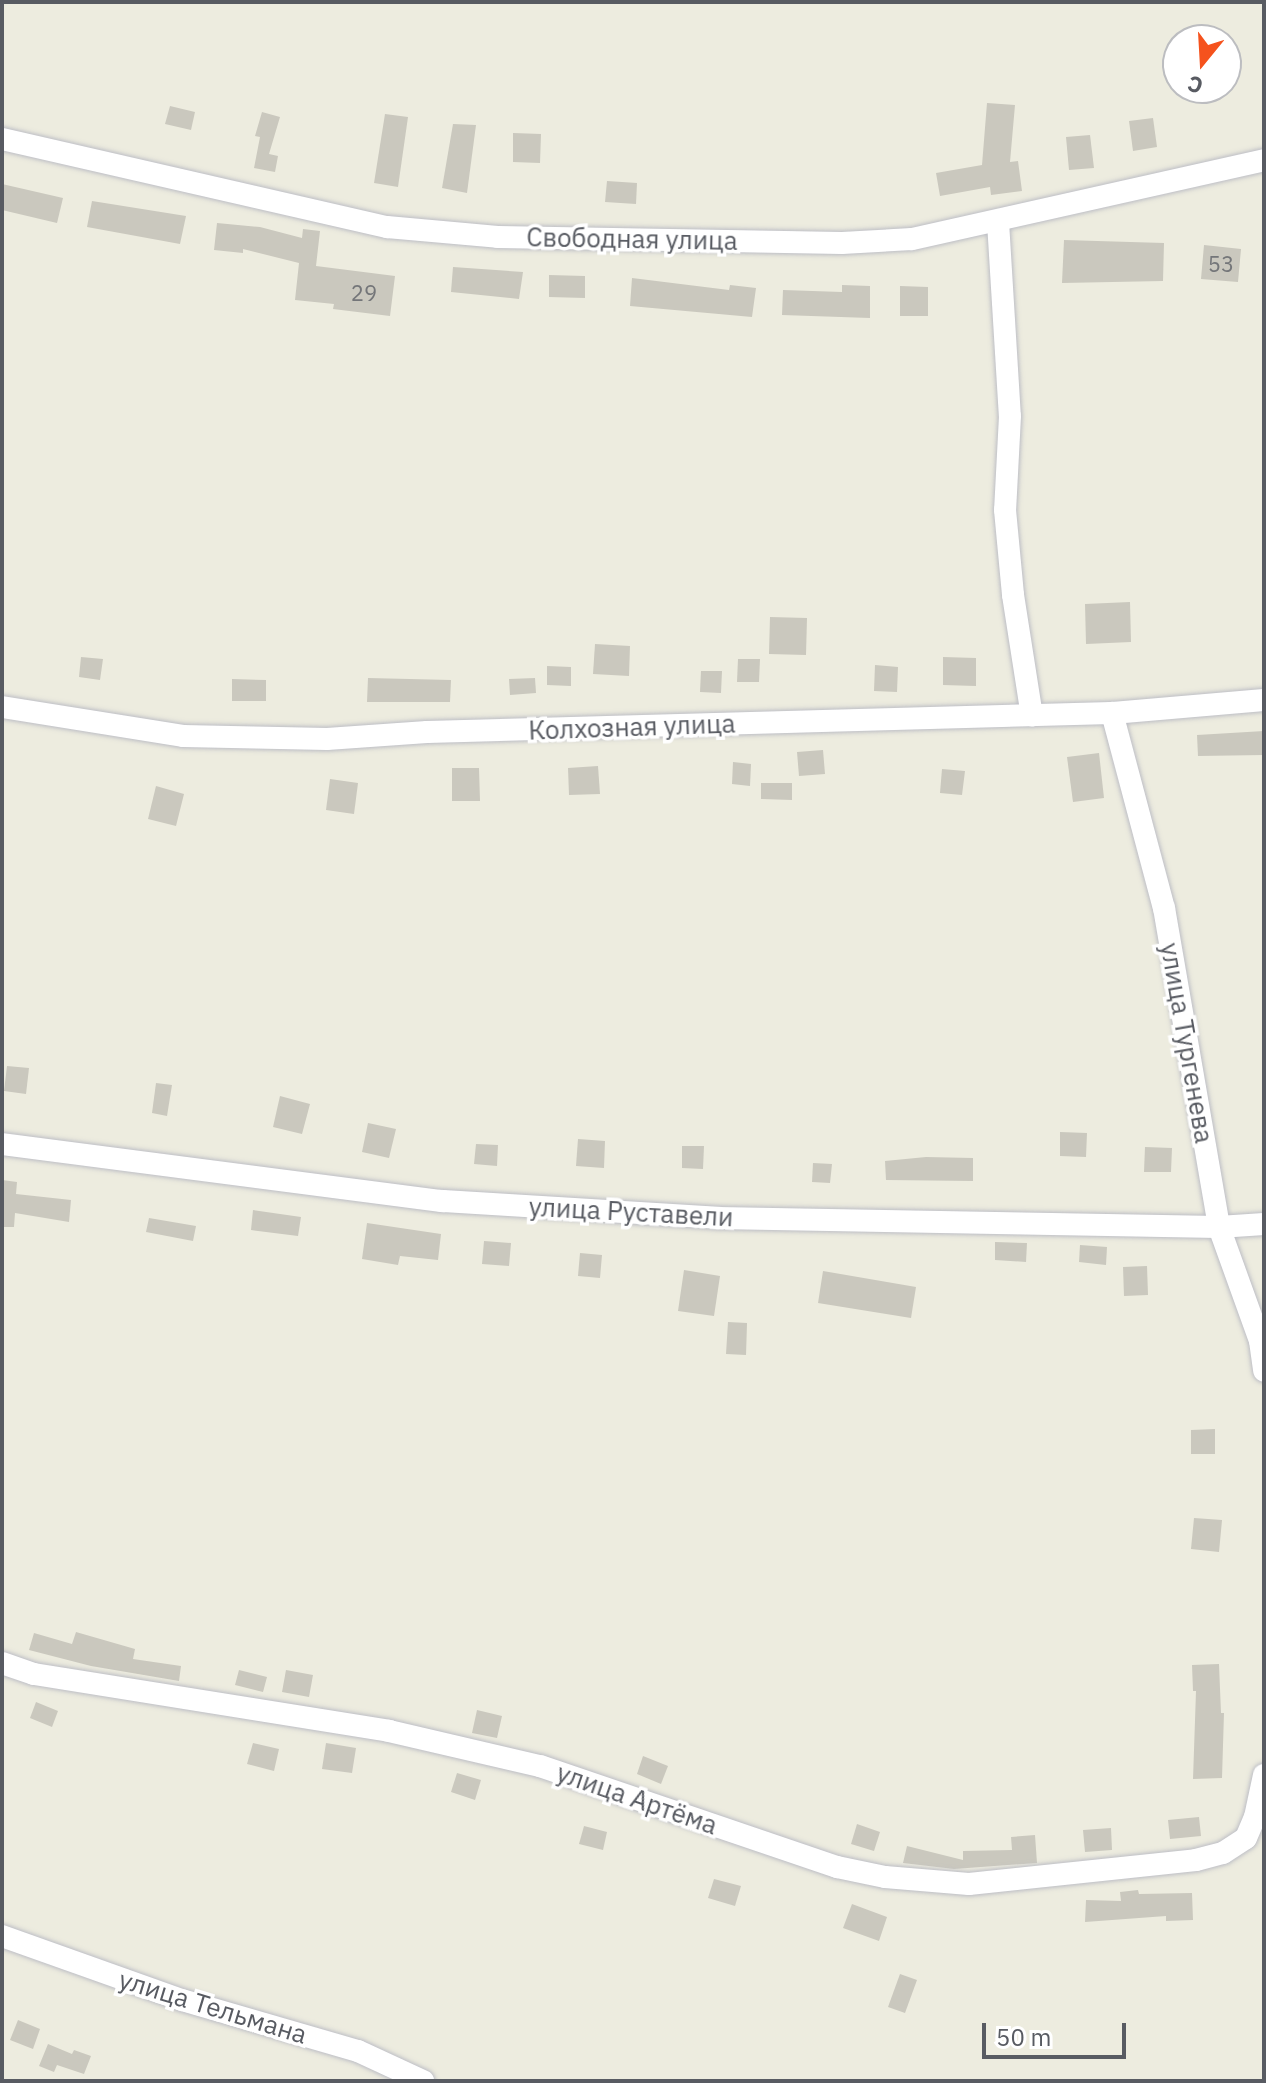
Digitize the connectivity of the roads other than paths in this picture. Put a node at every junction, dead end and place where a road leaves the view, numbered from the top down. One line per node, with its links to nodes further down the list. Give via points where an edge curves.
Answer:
1 (2, 139): 3 (street, Свободная улица, via 387,227 498,237 842,243 912,239)
2 (1264, 160): 3 (street, Свободная улица)
3 (998, 222): 7 (street, via 1010,416 1005,510)
4 (1264, 700): 6 (street, Колхозная улица)
5 (2, 707): 7 (street, Колхозная улица, via 183,736 248,739)
6 (1112, 713): 7 (street, Колхозная улица); 10 (street, улица Тургенева, via 1164,908)
7 (1032, 716)
8 (2, 1144): 10 (street, улица Руставели, via 442,1201 718,1218)
9 (1264, 1224): 10 (street, улица Руставели)
10 (1219, 1227): 11 (street, улица Тургенева, via 1260,1341)
11 (1264, 1371)
12 (2, 1663): 13 (street, улица Артёма, via 34,1674 389,1731 540,1766 837,1867 885,1877 969,1884 1223,1853 1246,1838)
13 (1264, 1775)
14 (2, 1936): 15 (street, улица Тельмана, via 182,2000 358,2051)
15 (423, 2081)

